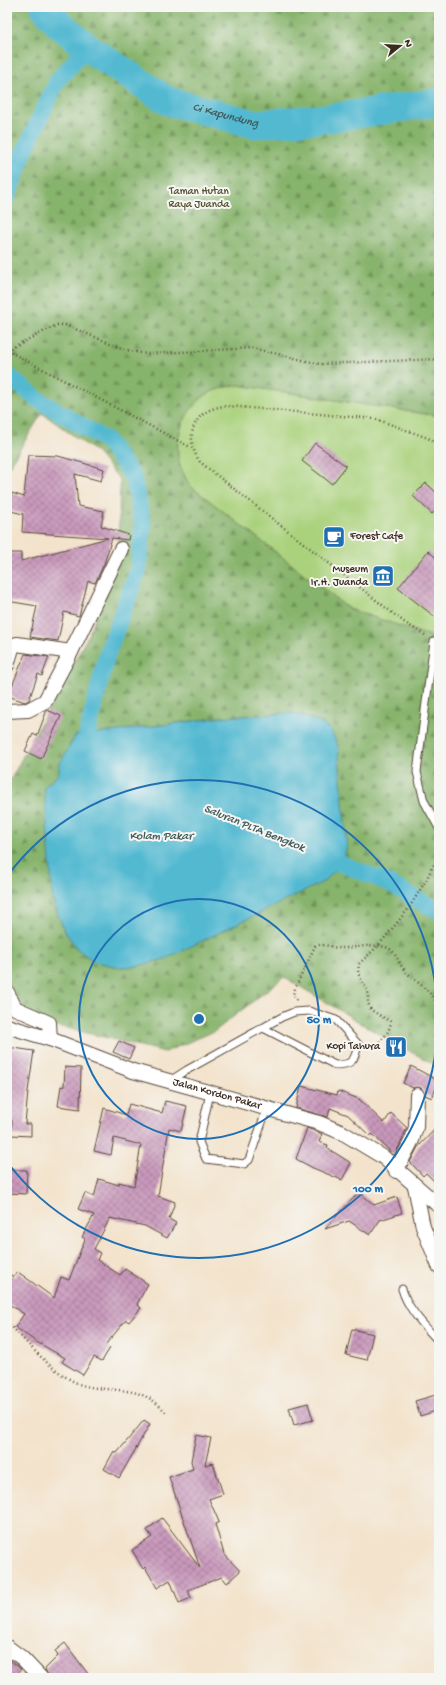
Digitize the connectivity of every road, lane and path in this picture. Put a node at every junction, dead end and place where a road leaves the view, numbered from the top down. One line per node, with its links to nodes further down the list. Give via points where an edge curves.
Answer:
1 (439, 359): 3 (path, via 320,364 252,348 146,354 130,351 65,325 57,325 11,348 12,353)
2 (439, 445): 3 (path, via 428,438 376,419 228,406 214,407 202,414 192,432)
3 (192, 448): 5 (path, via 200,462 404,622)
4 (121, 549): 6 (street)
5 (434, 641): 9 (lane, via 417,772 424,801)
6 (71, 652): 7 (street, via 16,644 13,645); 8 (street, via 45,701 28,710)
7 (7, 665)
8 (7, 711)
9 (439, 828)
10 (439, 854): 11 (path, via 409,908)
11 (378, 946): 13 (path, via 387,947 392,951 403,968 430,992); 14 (path, via 315,946 293,995); 18 (path, via 359,964 358,972 368,992 371,1010 391,1022 381,1041 371,1046)
12 (7, 992): 17 (street, via 15,1008 49,1023)
13 (439, 1008)
14 (309, 1011): 16 (lane, via 294,1012); 18 (lane, via 336,1020)
15 (7, 1026): 17 (street, Jalan Kordon Pakar)
16 (263, 1028): 18 (lane, via 335,1065 346,1065 355,1059); 19 (lane)
17 (50, 1039): 19 (street, Jalan Kordon Pakar, via 133,1071)
18 (358, 1044)
19 (170, 1081): 20 (street, Jalan Kordon Pakar)
20 (210, 1093): 22 (street, Jalan Kordon Pakar); 22 (lane, via 199,1142 206,1159 244,1164 249,1160)
21 (417, 1095): 23 (street, via 416,1127)
22 (268, 1108): 23 (street, Jalan Kordon Pakar, via 343,1133 382,1157)
23 (396, 1171): 24 (street, Jalan Kordon Pakar)
24 (415, 1186): 25 (street, Jalan Kordon Pakar); 26 (street, via 423,1227)
25 (439, 1206)
26 (439, 1266)
27 (402, 1289): 29 (lane, via 412,1310)
28 (7, 1322): 30 (path, via 39,1356 70,1379 89,1386 139,1393 158,1404)
29 (439, 1342)
30 (167, 1414)
31 (7, 1647): 32 (street)
32 (41, 1678)

